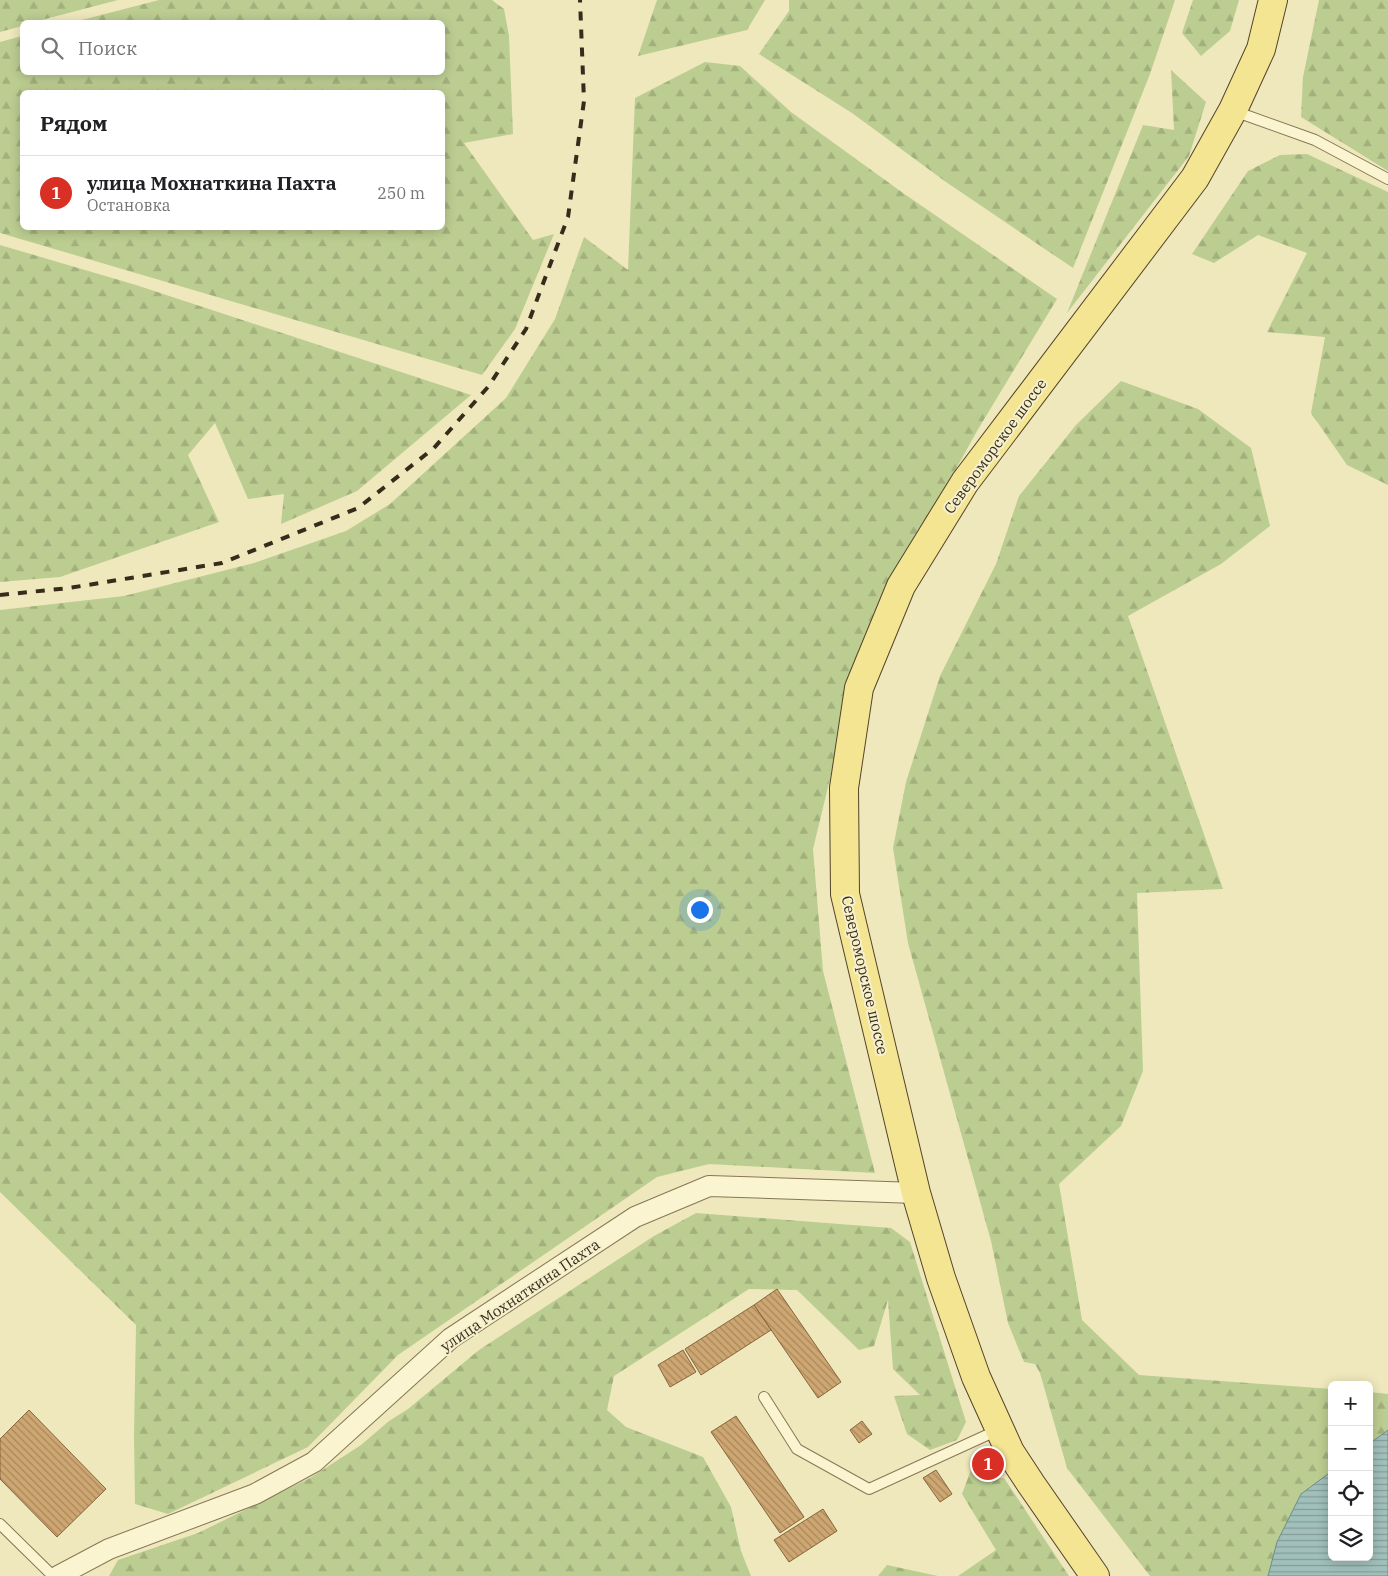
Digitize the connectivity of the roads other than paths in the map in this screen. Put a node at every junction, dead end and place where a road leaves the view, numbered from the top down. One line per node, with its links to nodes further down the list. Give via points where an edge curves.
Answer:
1 (1273, 0): 2 (main road, Североморское шоссе, via 1261,49)
2 (1233, 110): 3 (lane, via 1315,140); 4 (main road, Североморское шоссе, via 1195,178 966,482 901,586 859,688 844,788 845,894)
3 (1388, 179)
4 (916, 1193): 6 (main road, Североморское шоссе, via 940,1278); 9 (street, улица Мохнаткина Пахта, via 710,1186 635,1217 451,1338 314,1462 255,1494 109,1549)
5 (764, 1397): 6 (lane, via 797,1449 869,1489)
6 (999, 1429): 10 (main road, Североморское шоссе, via 1030,1484)
7 (0, 1524): 8 (lane)
8 (52, 1576)
9 (58, 1576)
10 (1095, 1576)

